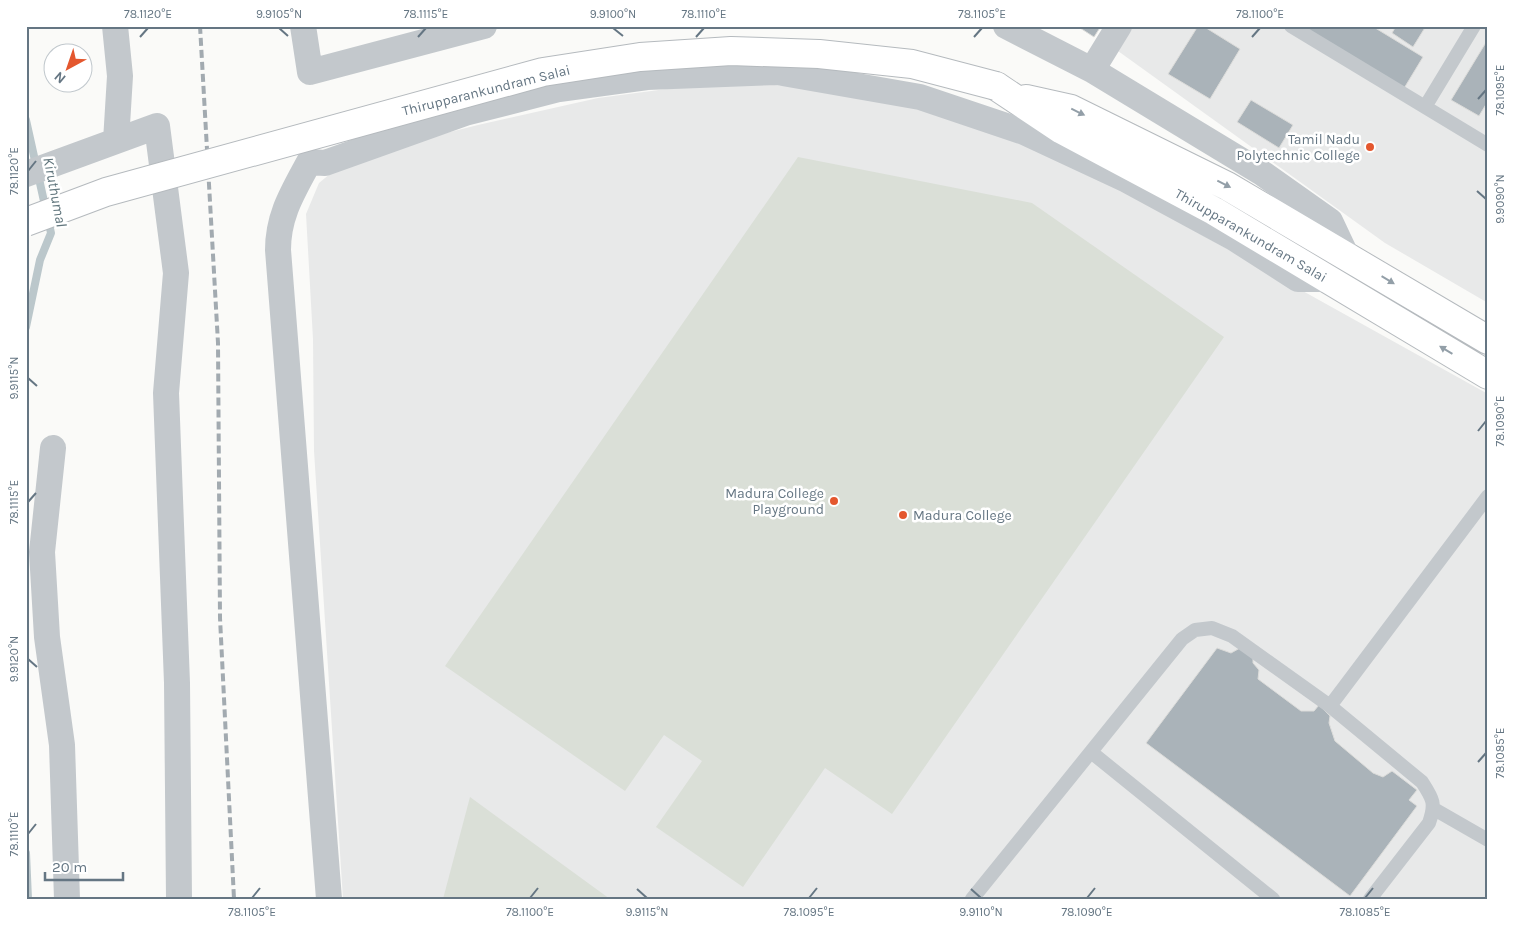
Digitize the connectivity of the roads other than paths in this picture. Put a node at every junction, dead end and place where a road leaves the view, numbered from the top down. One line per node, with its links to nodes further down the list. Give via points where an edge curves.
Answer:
1 (115, 26): 11 (street, via 120,76)
2 (303, 26): 3 (street, via 310,72)
3 (484, 26)
4 (1006, 26): 8 (street)
5 (1119, 26): 8 (street)
6 (1291, 26): 10 (lane)
7 (1474, 26): 10 (lane)
8 (1092, 70): 15 (street, via 1262,173 1330,222)
9 (1005, 92): 14 (main road, Thirupparankundram Salai, bridge, via 912,64 819,54 731,51 640,56 543,72 106,192); 15 (main road, Thirupparankundram Salai, one-way to 15, via 1071,108 1227,186); 16 (main road, Thirupparankundram Salai, via 1062,130 1214,211)
10 (1425, 107): 12 (lane)
11 (116, 141): 13 (street); 26 (street, via 157,126 176,273 166,393 176,683)
12 (1488, 145)
13 (37, 170)
14 (26, 222)
15 (1346, 255): 17 (main road, Thirupparankundram Salai, one-way to 17)
16 (1328, 279): 18 (main road, Thirupparankundram Salai, one-way to 16); 27 (street, via 1298,279 1234,238 1127,180 1024,132 920,96 777,72 647,76 559,90 465,113 325,163 309,162 286,206 278,230 278,250)
17 (1488, 340)
18 (1488, 375)
19 (53, 448): 25 (street, via 42,552 47,636 62,745)
20 (1488, 496): 21 (lane)
21 (1330, 706): 22 (lane, via 1232,636 1212,628 1195,630 1182,639); 23 (lane, via 1422,782 1432,798)
22 (1091, 752): 28 (lane); 29 (lane)
23 (1434, 809): 24 (lane); 30 (lane, via 1429,823 1413,846)
24 (1488, 840)
25 (67, 899)
26 (179, 899)
27 (329, 899)
28 (972, 899)
29 (1273, 899)
30 (1370, 899)

